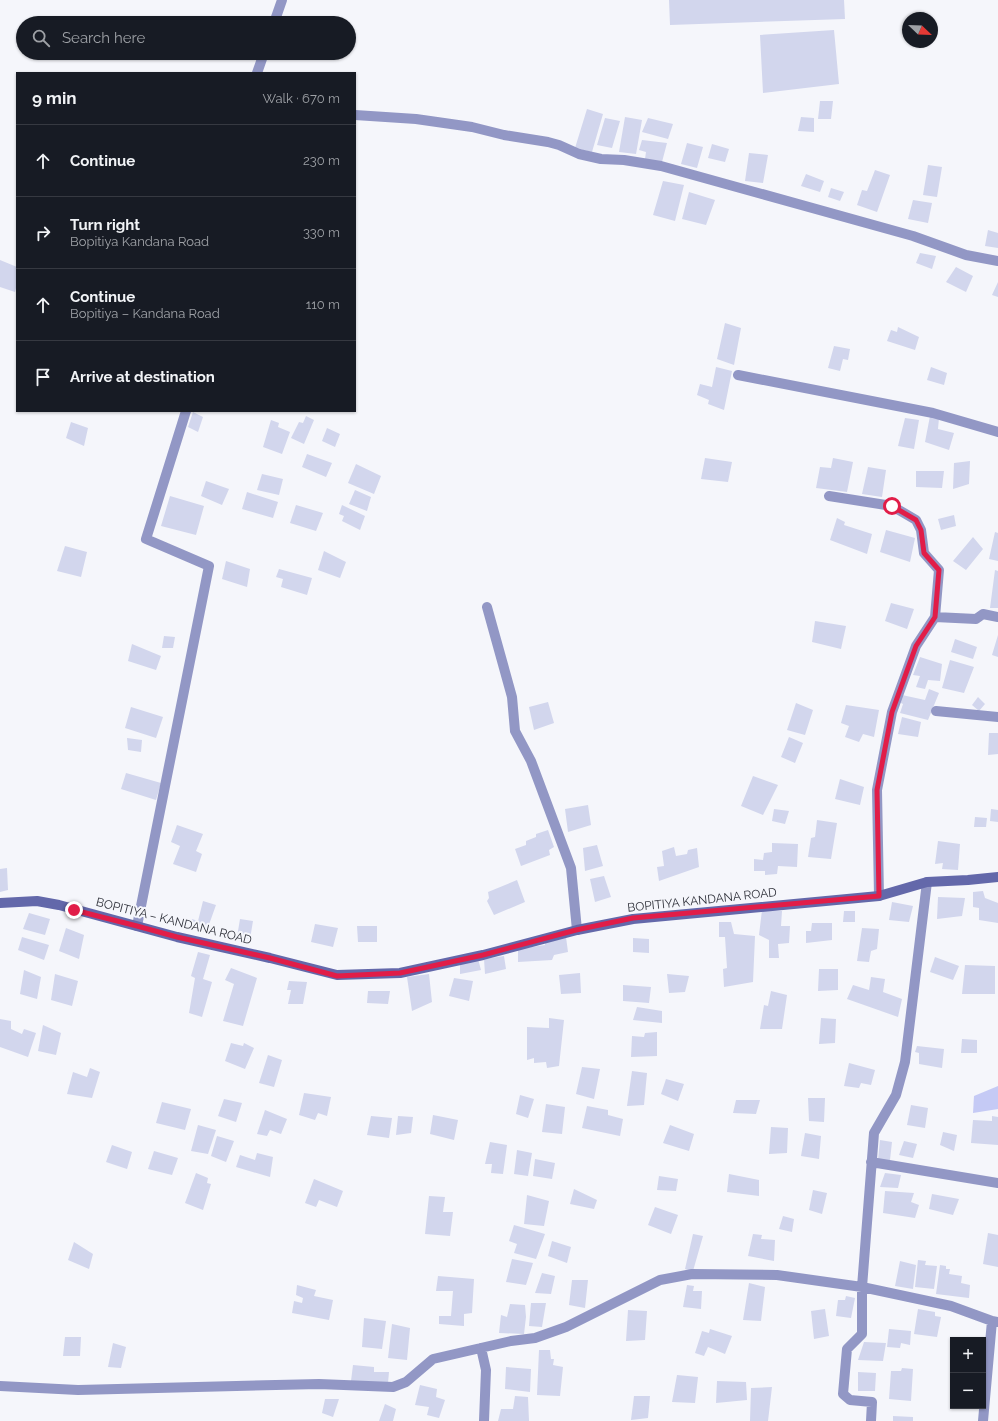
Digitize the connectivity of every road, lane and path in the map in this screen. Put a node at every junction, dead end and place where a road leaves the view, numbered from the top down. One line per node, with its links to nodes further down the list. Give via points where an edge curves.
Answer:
1 (282, 0): 2 (street)
2 (276, 16)
3 (262, 60): 4 (street)
4 (257, 72)
5 (356, 115): 6 (street, via 472,126 504,135 548,142 601,159 661,166)
6 (998, 261)
7 (738, 375): 9 (street, via 933,413)
8 (186, 412): 20 (street, via 146,539 209,566)
9 (998, 432)
10 (828, 496): 12 (street, via 892,506 916,520 921,530 924,553 939,570)
11 (487, 607): 21 (street, via 512,698 515,731 530,761 571,868)
12 (935, 617): 13 (street, via 976,619 983,614); 18 (street, via 916,646 892,712 877,790)
13 (998, 617)
14 (936, 711): 15 (street)
15 (998, 717)
16 (998, 877): 17 (main road, BOPITIYA KANDANA ROAD)
17 (927, 882): 18 (main road, BOPITIYA KANDANA ROAD); 23 (street, via 905,1062 896,1095 874,1133)
18 (879, 896): 21 (main road, BOPITIYA KANDANA ROAD, via 633,918)
19 (0, 903): 20 (main road, BOPITIYA – KANDANA ROAD, via 37,901)
20 (137, 926): 22 (main road, BOPITIYA – KANDANA ROAD)
21 (576, 930): 22 (main road, BOPITIYA KANDANA ROAD, via 483,955 400,973 337,976)
22 (270, 958)
23 (871, 1162): 24 (street); 25 (street)
24 (998, 1183)
25 (862, 1287): 26 (street, via 951,1306); 27 (street, via 776,1276 692,1274 660,1280 566,1327 534,1338); 30 (street, via 862,1334 848,1348 842,1394 850,1400 872,1402)
26 (995, 1321): 31 (street)
27 (481, 1348): 28 (street, via 433,1359 406,1382 393,1387 319,1384 78,1390); 29 (street, via 486,1370)
28 (0, 1386)
29 (484, 1421)
30 (871, 1421)
31 (983, 1421)

